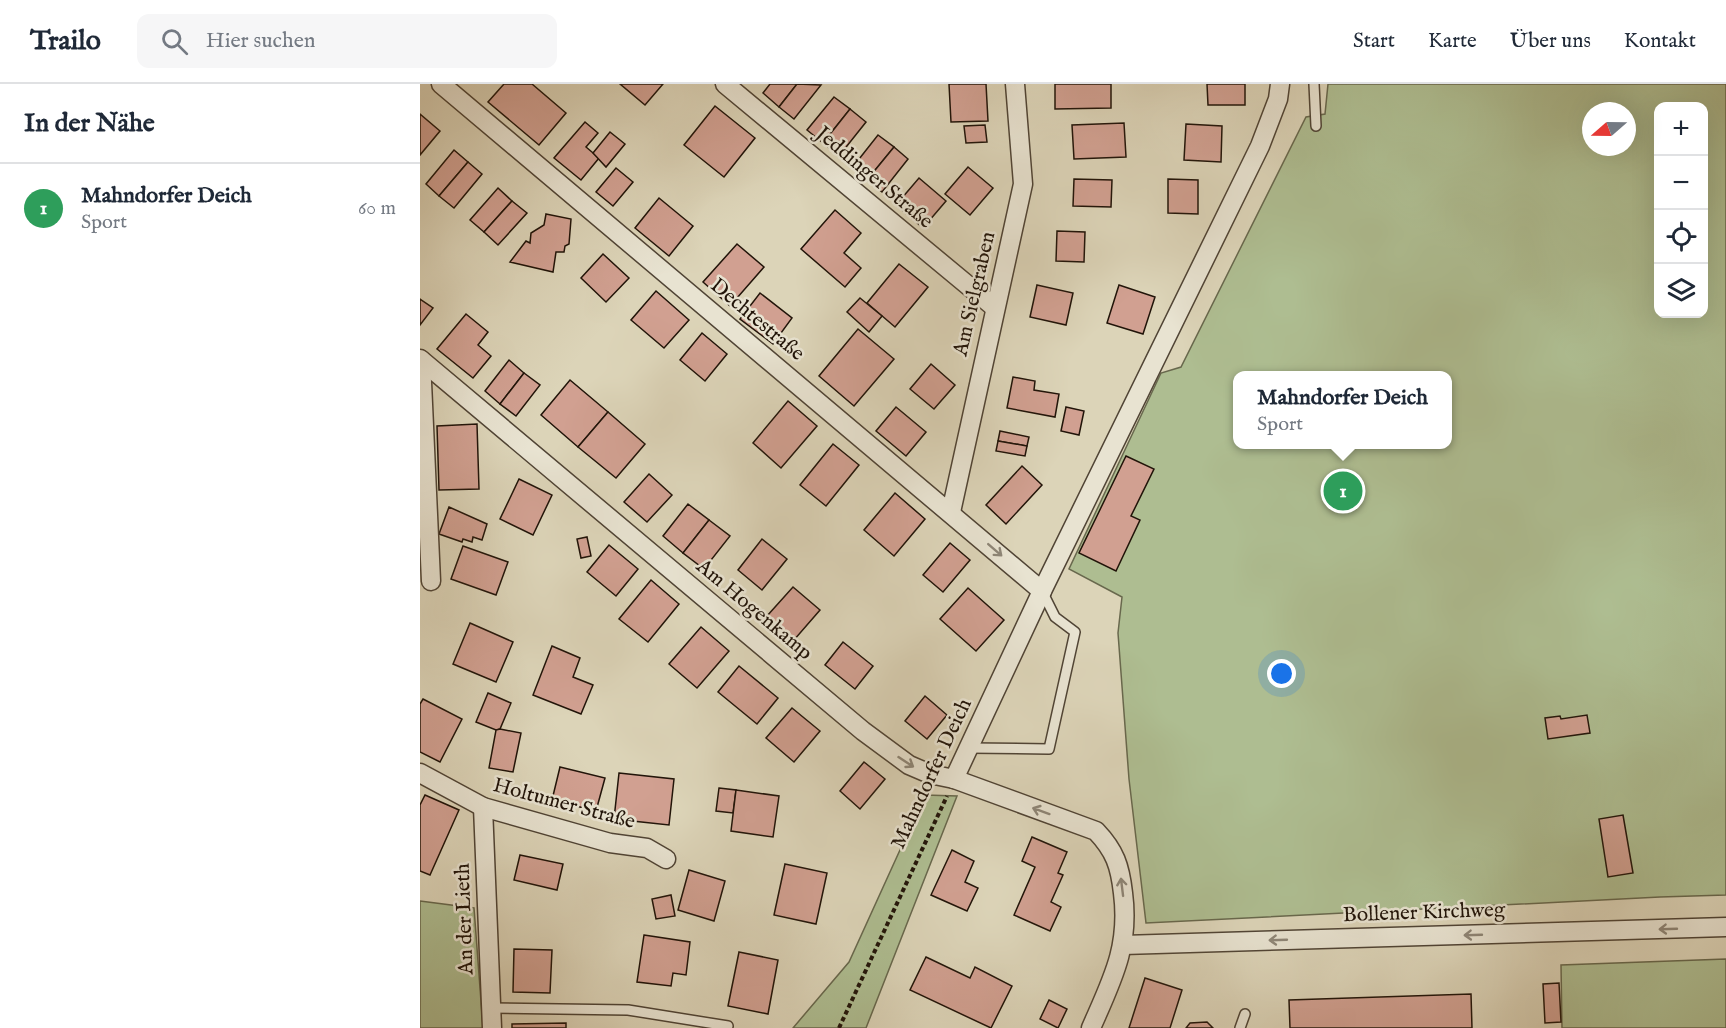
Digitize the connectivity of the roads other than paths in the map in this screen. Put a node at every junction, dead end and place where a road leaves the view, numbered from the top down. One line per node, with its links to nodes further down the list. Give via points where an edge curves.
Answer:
1 (441, 84): 9 (street, Dechtestraße)
2 (725, 84): 7 (street, Jeddinger Straße)
3 (1015, 84): 7 (street, Am Sielgraben, via 1023,184)
4 (1280, 84): 11 (street, Mahndorfer Deich, via 1260,146)
5 (1314, 84): 6 (lane)
6 (1316, 126)
7 (994, 307): 9 (street, Am Sielgraben)
8 (420, 359): 10 (street); 14 (street, Am Hogenkamp, one-way to 14, via 863,731 909,765)
9 (951, 512): 11 (street, Dechtestraße, one-way to 11)
10 (431, 581)
11 (1042, 591): 12 (street, Mahndorfer Deich); 12 (lane, via 1055,617 1075,632 1049,749)
12 (969, 748): 14 (street, Mahndorfer Deich)
13 (420, 773): 15 (street, Holtumer Straße)
14 (954, 779): 18 (street, Am Hogenkamp, one-way to 14, via 1126,912 1120,870 1110,846 1096,831)
15 (483, 807): 16 (street, Holtumer Straße, via 610,843 647,848); 19 (street, An der Lieth)
16 (666, 859)
17 (1726, 927): 18 (street, Bollener Kirchweg, one-way to 18)
18 (1123, 945): 23 (street)
19 (491, 1008): 21 (lane, via 628,1010); 22 (street, An der Lieth)
20 (1245, 1014): 24 (lane)
21 (729, 1026)
22 (492, 1028)
23 (1092, 1028)
24 (1240, 1028)

